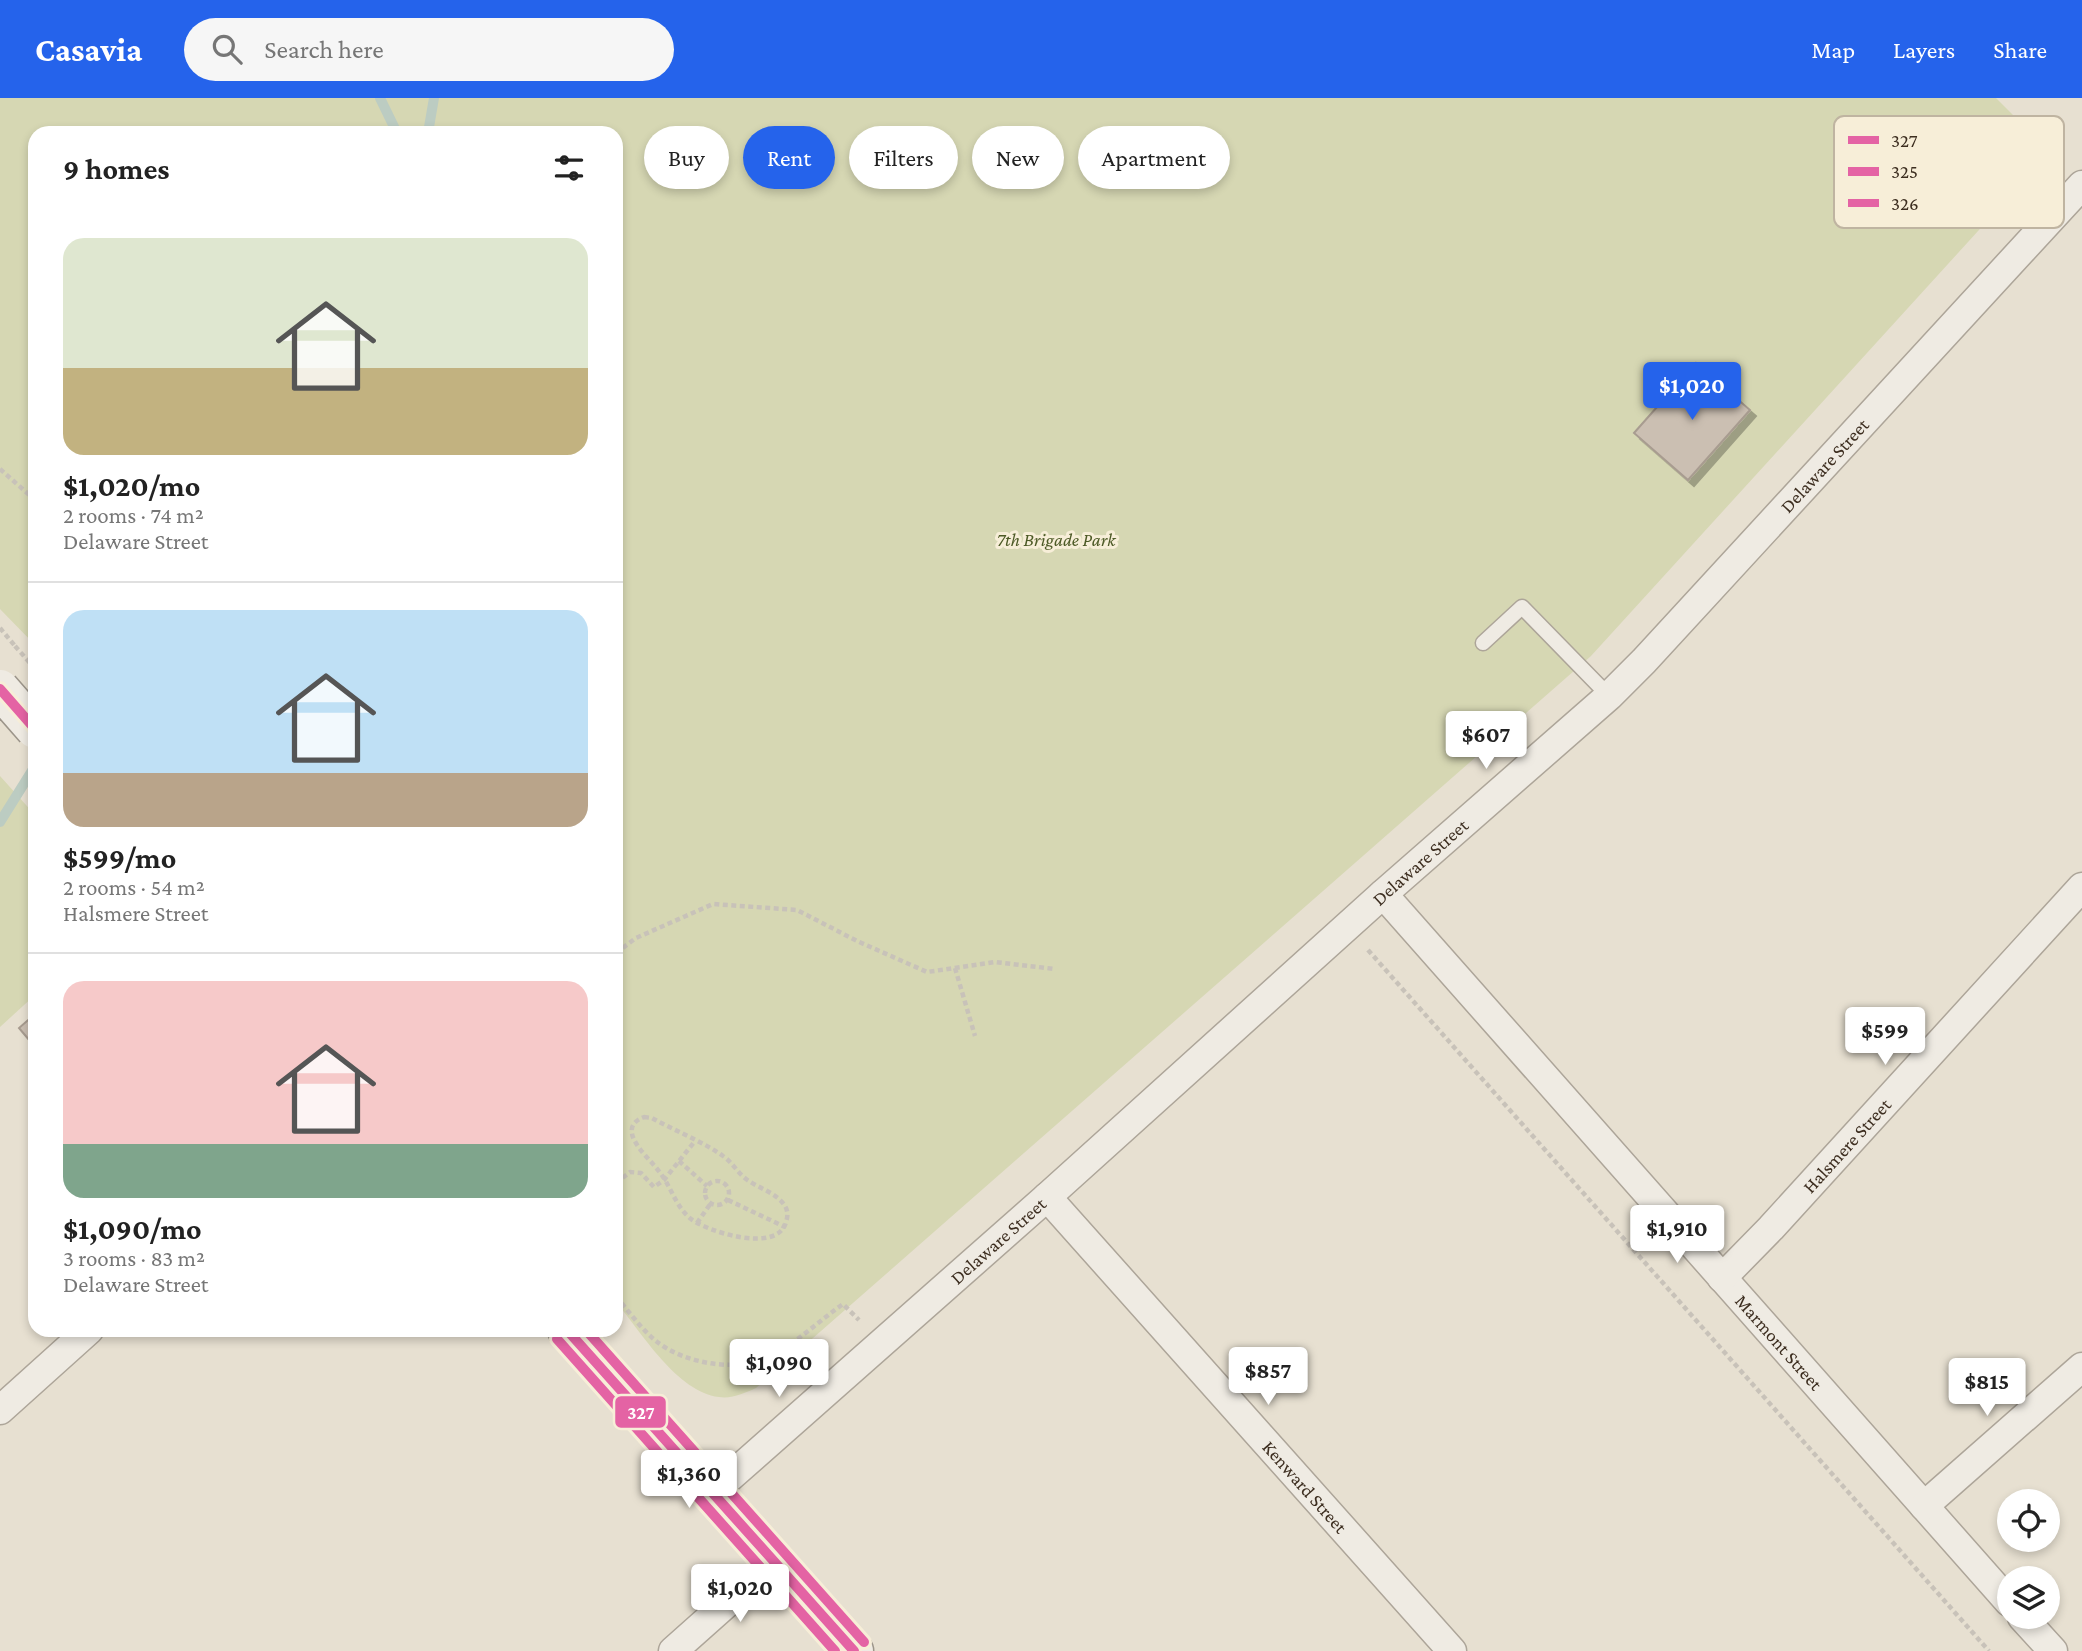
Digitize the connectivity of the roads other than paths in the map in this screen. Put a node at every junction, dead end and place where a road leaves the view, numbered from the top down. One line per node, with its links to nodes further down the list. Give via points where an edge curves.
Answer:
1 (2082, 185): 2 (street, Delaware Street)
2 (2064, 205)
3 (2043, 228): 6 (street, Delaware Street)
4 (1483, 643): 6 (lane, via 1522,607)
5 (0, 689): 7 (main road, bridge)
6 (1609, 696): 9 (street, Delaware Street)
7 (28, 721)
8 (2082, 887): 11 (street, Halsmere Street)
9 (1383, 894): 10 (street, Delaware Street); 11 (street, Marmont Street)
10 (1047, 1197): 16 (street, Delaware Street); 23 (street, Kenward Street)
11 (1722, 1278): 17 (street, Marmont Street)
12 (81, 1337): 15 (street)
13 (573, 1337): 16 (main road)
14 (2082, 1367): 17 (street)
15 (0, 1410)
16 (713, 1492): 18 (main road)
17 (1924, 1506): 19 (street, Marmont Street)
18 (774, 1561): 21 (street); 22 (main road)
19 (1997, 1588)
20 (2033, 1629): 24 (street)
21 (673, 1651)
22 (854, 1651)
23 (1452, 1651)
24 (2053, 1651)

